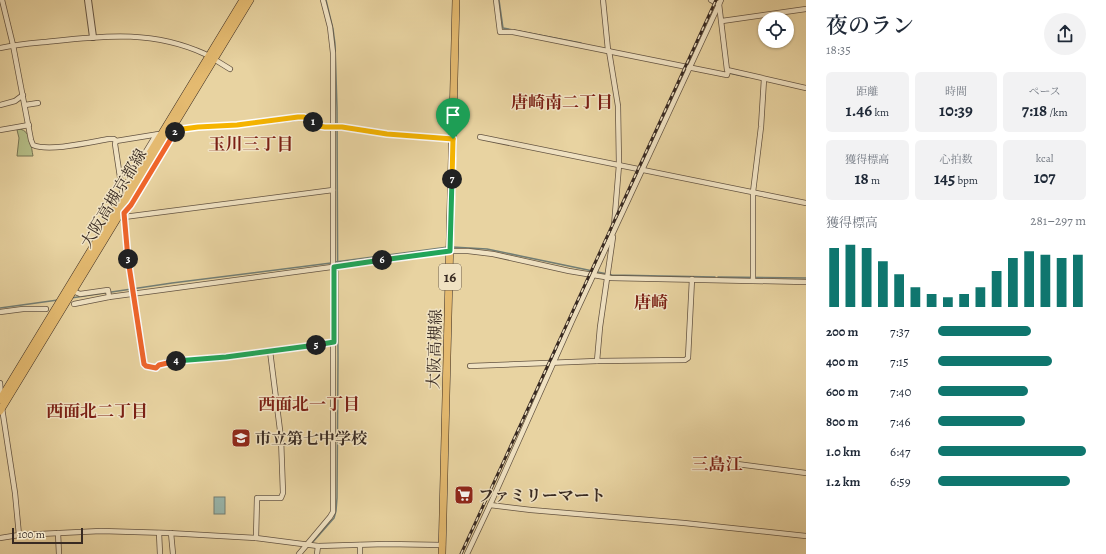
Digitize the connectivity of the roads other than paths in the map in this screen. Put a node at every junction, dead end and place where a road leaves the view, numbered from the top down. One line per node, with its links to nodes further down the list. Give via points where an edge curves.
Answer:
1 (2, 0): 14 (street)
2 (88, 0): 13 (street)
3 (243, 0): 38 (main road, 大阪高槻京都線)
4 (250, 0): 40 (main road, 大阪高槻京都線)
5 (324, 0): 29 (street, via 332,42)
6 (456, 0): 32 (main road, 大阪高槻線 / 16)
7 (496, 0): 16 (street, via 500,32 513,32)
8 (604, 0): 16 (street)
9 (711, 0): 10 (street)
10 (720, 2): 12 (street); 19 (street)
11 (806, 9): 12 (street)
12 (722, 21): 21 (street)
13 (93, 37): 14 (street); 17 (street, via 128,36 160,39 179,43)
14 (13, 45): 15 (street); 24 (street)
15 (0, 48)
16 (609, 50): 19 (street); 34 (street, via 618,106)
17 (205, 54)
18 (217, 61): 20 (street)
19 (690, 67): 21 (street, via 727,75); 35 (street)
20 (230, 69)
21 (728, 71): 22 (street)
22 (764, 79): 23 (street); 37 (street, via 762,126)
23 (806, 88)
24 (23, 95): 26 (street, via 15,102); 27 (street)
25 (38, 103): 27 (street)
26 (0, 105)
27 (25, 105): 28 (street)
28 (29, 125): 30 (street); 33 (street, via 32,143 40,147 52,148 109,139)
29 (333, 127): 32 (street); 36 (street); 40 (street, via 319,126 304,117 175,130 131,205)
30 (0, 130)
31 (480, 137): 34 (street)
32 (453, 139): 42 (main road, 大阪高槻線 / 16)
33 (116, 142): 38 (street); 38 (street, via 157,134)
34 (619, 165): 35 (street); 41 (street)
35 (642, 170): 37 (street); 41 (street)
36 (333, 190): 40 (street); 43 (street)
37 (753, 192): 39 (street); 47 (street)
38 (122, 194): 40 (street); 61 (main road, 大阪高槻京都線)
39 (806, 203)
40 (124, 212): 49 (main road, 大阪高槻京都線); 50 (street)
41 (614, 232): 44 (street); 45 (street)
42 (450, 251): 43 (street); 44 (street, via 494,254); 75 (main road, 大阪高槻線 / 16)
43 (334, 267): 50 (street); 55 (street)
44 (593, 275): 45 (street); 58 (street)
45 (607, 278): 46 (street); 57 (street)
46 (692, 279): 47 (street); 57 (street, via 688,358)
47 (753, 280): 48 (street)
48 (806, 282)
49 (73, 291): 51 (street, via 80,294 108,290); 62 (main road, 大阪高槻京都線)
50 (133, 293): 51 (street); 56 (street, via 146,366 156,368 174,361)
51 (109, 297): 52 (street)
52 (74, 304)
53 (46, 309): 54 (street)
54 (0, 312)
55 (334, 342): 56 (street); 74 (street, via 333,512)
56 (270, 351): 72 (street, via 281,438 283,493 281,498 257,498)
57 (597, 361): 58 (street)
58 (553, 363): 59 (street); 65 (street)
59 (470, 366)
60 (0, 383): 61 (street)
61 (1, 399): 62 (street)
62 (1, 409): 69 (street)
63 (737, 464): 64 (street)
64 (806, 473)
65 (490, 505): 70 (street); 84 (street)
66 (58, 533): 67 (street); 69 (street); 77 (street)
67 (159, 533): 68 (street); 78 (street)
68 (171, 533): 72 (street); 79 (street)
69 (19, 535): 71 (street)
70 (806, 536)
71 (0, 538)
72 (256, 538): 74 (street)
73 (360, 544): 75 (street); 76 (street); 82 (street)
74 (306, 545): 76 (street); 80 (street)
75 (443, 545): 83 (main road, 大阪高槻線 / 16)
76 (318, 546): 81 (street)
77 (59, 554)
78 (160, 554)
79 (172, 554)
80 (299, 554)
81 (317, 554)
82 (360, 554)
83 (442, 554)
84 (467, 554)

